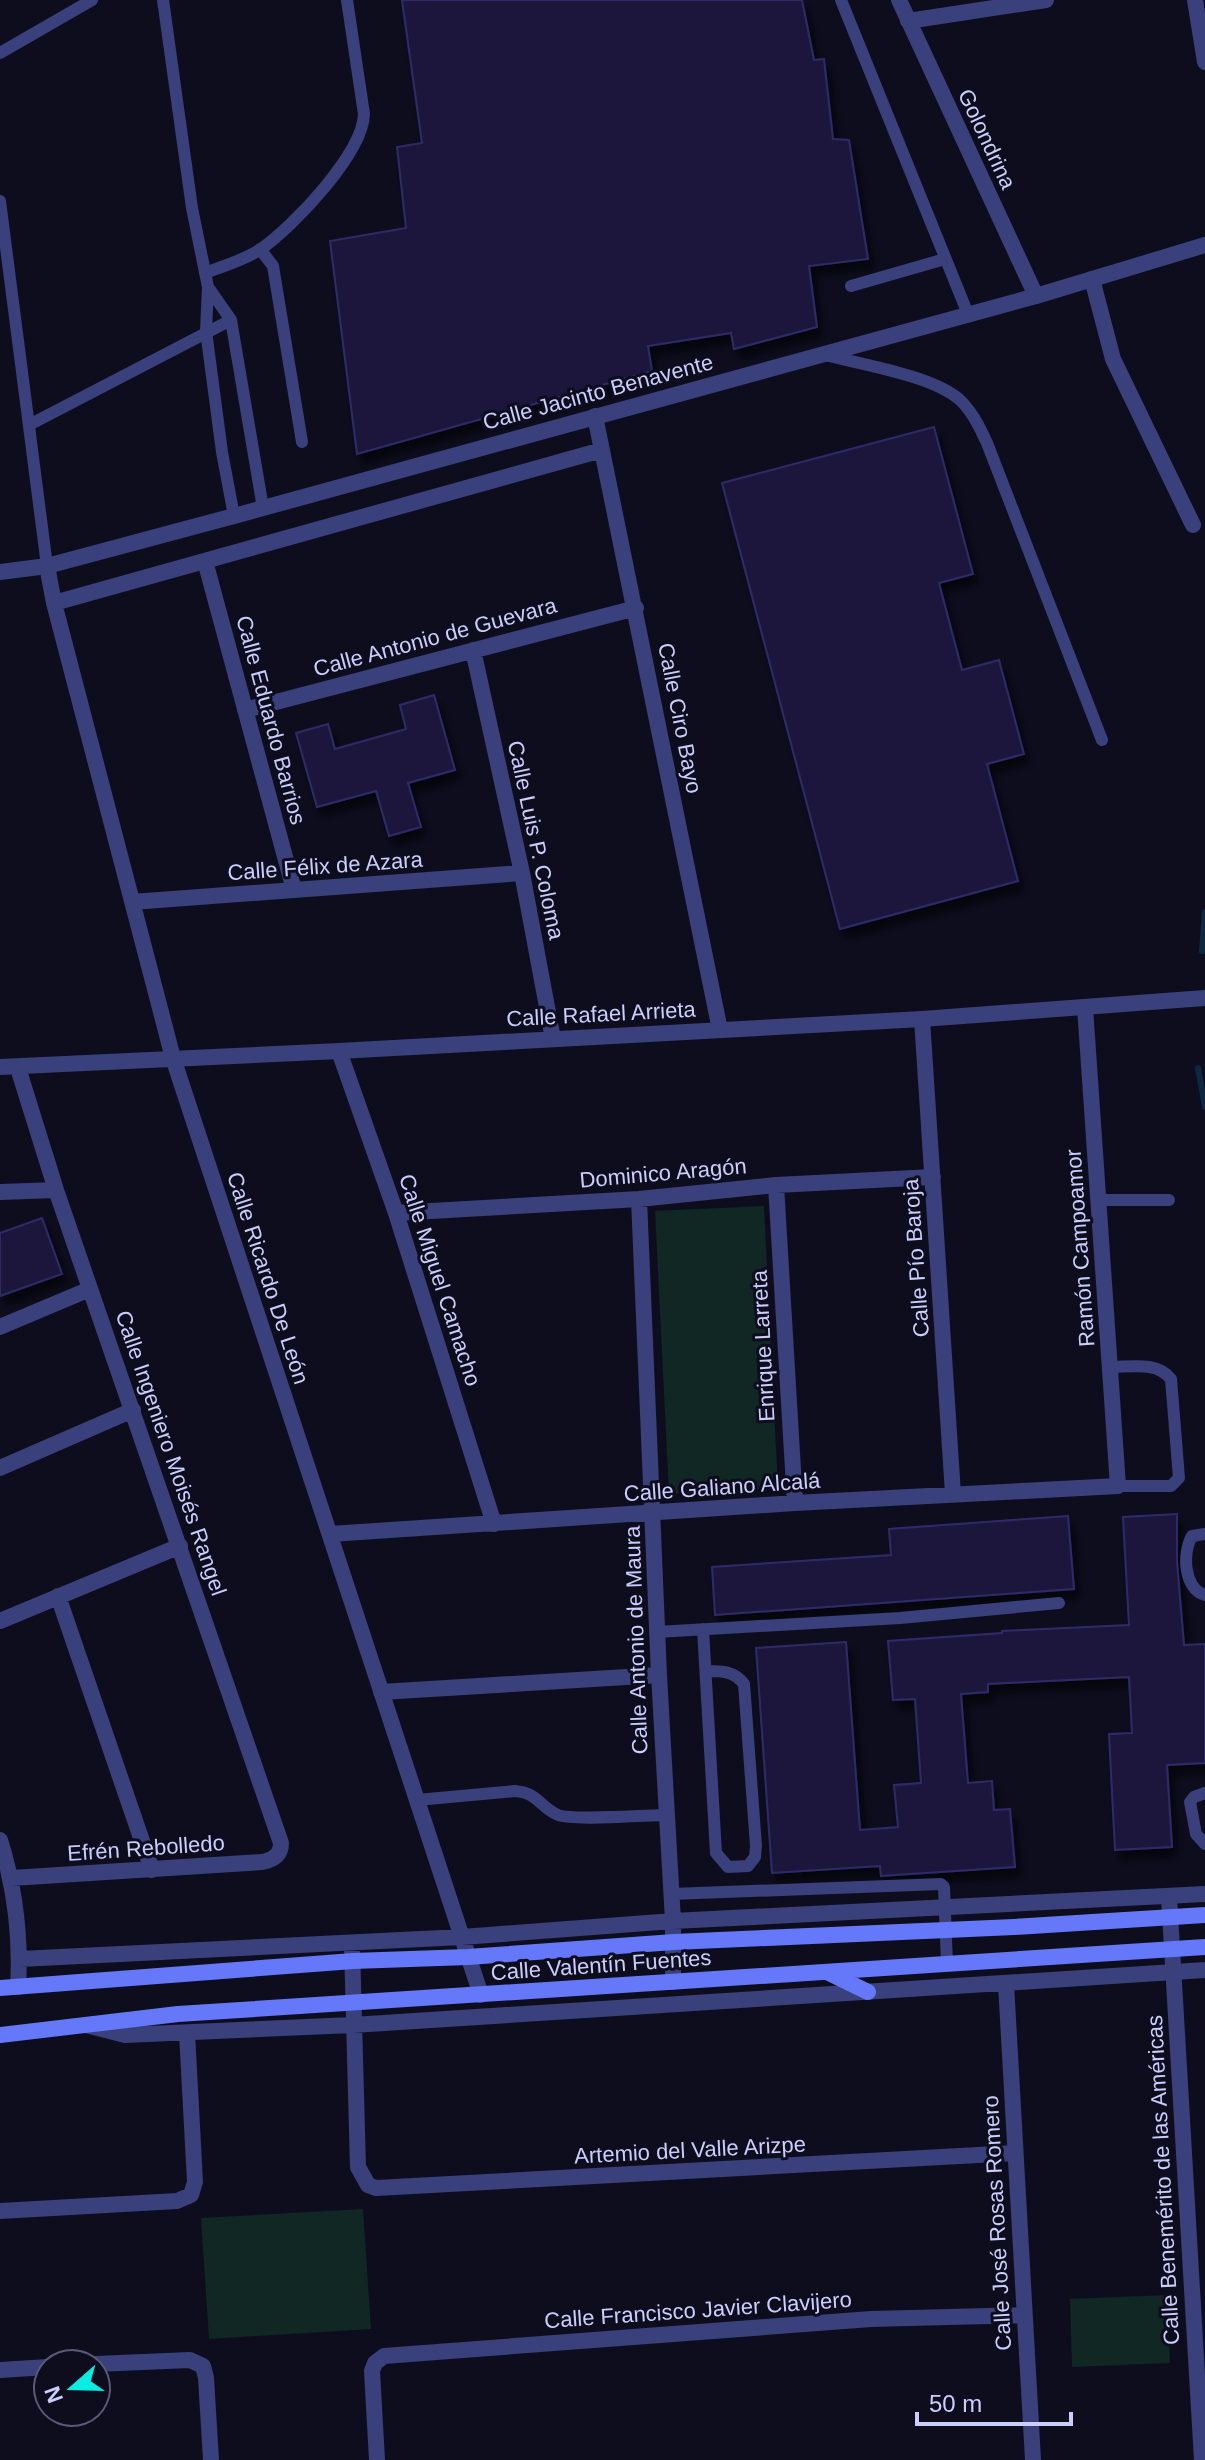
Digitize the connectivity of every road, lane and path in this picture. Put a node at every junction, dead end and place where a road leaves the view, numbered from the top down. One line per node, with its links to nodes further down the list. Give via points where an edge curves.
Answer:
1 (92, 0): 9 (lane)
2 (163, 0): 15 (lane)
3 (347, 0): 13 (lane, via 363,128 345,160 305,208)
4 (841, 0): 14 (lane)
5 (899, 0): 8 (street, Golondrina)
6 (1046, 0): 8 (street)
7 (1195, 0): 10 (street)
8 (908, 21): 19 (street, Golondrina)
9 (0, 53)
10 (1205, 62)
11 (0, 201): 25 (lane)
12 (1205, 245): 16 (street, Calle Jacinto Benavente)
13 (260, 249): 15 (lane); 26 (lane, via 273,266)
14 (945, 259): 17 (lane); 20 (lane)
15 (205, 273): 18 (lane)
16 (1092, 279): 19 (street, Calle Jacinto Benavente); 30 (street, via 1113,359)
17 (851, 286)
18 (208, 287): 21 (lane); 22 (lane)
19 (1036, 296): 20 (street, Calle Jacinto Benavente)
20 (968, 314): 23 (street, Calle Jacinto Benavente)
21 (231, 320): 22 (lane); 28 (lane)
22 (206, 331): 25 (lane); 29 (lane)
23 (821, 354): 24 (street, Calle Jacinto Benavente); 38 (lane, via 939,386 973,414)
24 (595, 416): 27 (street, Calle Ciro Bayo); 28 (street, Calle Jacinto Benavente)
25 (29, 425): 32 (lane)
26 (302, 442)
27 (602, 450): 31 (street); 35 (street, Calle Ciro Bayo)
28 (263, 508): 29 (street, Calle Jacinto Benavente)
29 (234, 516): 32 (street, Calle Jacinto Benavente)
30 (1193, 525)
31 (205, 561): 34 (street); 37 (street, Calle Eduardo Barrios)
32 (47, 566): 33 (street, Calle Jacinto Benavente); 34 (street, Calle Ricardo De León)
33 (0, 572)
34 (54, 603): 41 (street, Calle Ricardo De León)
35 (636, 608): 36 (street, Calle Antonio de Guevara); 45 (street, Calle Ciro Bayo)
36 (473, 650): 37 (street, Calle Antonio de Guevara); 39 (street, Calle Luis P. Coloma)
37 (245, 710): 40 (street, Calle Eduardo Barrios)
38 (1102, 740)
39 (522, 873): 40 (street, Calle Félix de Azara); 46 (street, Calle Luis P. Coloma)
40 (294, 890): 41 (street, Calle Félix de Azara)
41 (132, 902): 48 (street, Calle Ricardo De León)
42 (1205, 998): 43 (street, Calle Rafael Arrieta)
43 (1085, 1007): 44 (street, Calle Rafael Arrieta); 56 (street, Ramón Campoamor)
44 (922, 1019): 45 (street, Calle Rafael Arrieta); 51 (street, Calle Pío Baroja)
45 (720, 1030): 46 (street, Calle Rafael Arrieta)
46 (553, 1039): 47 (street, Calle Rafael Arrieta)
47 (339, 1051): 48 (street, Calle Rafael Arrieta); 58 (street, Calle Miguel Camacho)
48 (173, 1058): 50 (street, Calle Rafael Arrieta); 69 (street, Calle Ricardo De León)
49 (0, 1067): 50 (street, Calle Rafael Arrieta)
50 (18, 1068): 53 (street, Calle Ingeniero Moisés Rangel)
51 (933, 1177): 52 (street, Dominico Aragón); 65 (street, Calle Pío Baroja)
52 (776, 1185): 55 (street, Dominico Aragón); 66 (street, Enrique Larreta)
53 (56, 1190): 54 (street); 59 (street, Calle Ingeniero Moisés Rangel)
54 (0, 1192)
55 (639, 1199): 58 (street, Dominico Aragón); 67 (street, Calle Antonio de Maura)
56 (1098, 1200): 57 (lane); 61 (street, Ramón Campoamor)
57 (1169, 1200)
58 (396, 1213): 68 (street, Calle Miguel Camacho)
59 (90, 1289): 60 (street); 62 (street, Calle Ingeniero Moisés Rangel)
60 (0, 1327)
61 (1110, 1367): 64 (street, Ramón Campoamor); 64 (lane, via 1156,1367 1171,1379 1179,1478 1171,1486)
62 (133, 1410): 63 (street); 71 (street, Calle Ingeniero Moisés Rangel)
63 (0, 1468)
64 (1118, 1486): 65 (street, Calle Galiano Alcalá)
65 (953, 1494): 66 (street, Calle Galiano Alcalá)
66 (795, 1503): 67 (street, Calle Galiano Alcalá)
67 (652, 1514): 68 (street, Calle Galiano Alcalá); 77 (street, Calle Antonio de Maura)
68 (494, 1524): 69 (street, Calle Galiano Alcalá)
69 (330, 1534): 80 (street, Calle Ricardo De León)
70 (1205, 1534): 72 (lane, via 1192,1536 1188,1548 1188,1581)
71 (180, 1546): 73 (street); 86 (street, Calle Ingeniero Moisés Rangel, via 280,1839)
72 (1205, 1595)
73 (58, 1596): 75 (street); 87 (street)
74 (1059, 1603): 76 (lane)
75 (0, 1621)
76 (703, 1629): 77 (lane); 78 (lane)
77 (657, 1632): 79 (street, Calle Antonio de Maura)
78 (706, 1671): 78 (lane, via 716,1853 728,1867 748,1866 756,1846 744,1684 737,1676)
79 (659, 1675): 80 (street); 83 (street, Calle Antonio de Maura)
80 (381, 1692): 82 (street, Calle Ricardo De León)
81 (1205, 1793): 85 (lane, via 1190,1802 1196,1834)
82 (417, 1800): 83 (lane, via 515,1791 530,1793 567,1817); 97 (street, Calle Ricardo De León)
83 (666, 1815): 89 (street, Calle Antonio de Maura)
84 (0, 1840): 88 (street)
85 (1205, 1844)
86 (279, 1853): 87 (street, Efrén Rebolledo, via 262,1862)
87 (152, 1870): 88 (street, Efrén Rebolledo)
88 (12, 1878): 103 (street)
89 (671, 1894): 92 (lane, via 935,1883 944,1887); 95 (street, Calle Antonio de Maura)
90 (1205, 1894): 91 (street)
91 (1169, 1897): 92 (street); 94 (street, Calle Benemérito de las Américas)
92 (945, 1907): 95 (street); 96 (lane)
93 (1205, 1915): 94 (main road, Calle Valentín Fuentes)
94 (1171, 1917): 96 (main road, Calle Valentín Fuentes); 101 (street, Calle Benemérito de las Américas)
95 (673, 1921): 97 (street); 99 (street, Calle Antonio de Maura)
96 (947, 1930): 99 (main road, Calle Valentín Fuentes); 105 (lane)
97 (462, 1937): 98 (street); 102 (street, Calle Ricardo De León)
98 (352, 1941): 103 (street); 104 (street)
99 (674, 1942): 102 (main road, Calle Valentín Fuentes); 109 (street, Calle Antonio de Maura)
100 (1205, 1947): 101 (main road, Calle Valentín Fuentes)
101 (1172, 1950): 105 (main road, Calle Valentín Fuentes); 107 (street, Calle Benemérito de las Américas)
102 (468, 1957): 104 (main road, Calle Valentín Fuentes); 114 (street, Calle Ricardo De León)
103 (20, 1959): 111 (street)
104 (353, 1961): 111 (main road, Calle Valentín Fuentes); 115 (street)
105 (947, 1964): 108 (main road, Calle Valentín Fuentes)
106 (1205, 1970): 107 (street)
107 (1174, 1971): 110 (street); 129 (street, Calle Benemérito de las Américas)
108 (825, 1972): 109 (main road, Calle Valentín Fuentes); 113 (main road)
109 (673, 1982): 114 (main road, Calle Valentín Fuentes)
110 (1006, 1984): 113 (street); 120 (street, Calle José Rosas Romero)
111 (18, 1987): 112 (main road, Calle Valentín Fuentes)
112 (0, 1988)
113 (868, 1992): 117 (street)
114 (481, 1995): 115 (main road, Calle Valentín Fuentes)
115 (354, 2003): 116 (main road, Calle Valentín Fuentes); 117 (street)
116 (85, 2025): 118 (street, via 125,2035); 119 (main road, Calle Valentín Fuentes)
117 (353, 2025): 118 (street); 120 (street, Artemio del Valle Arizpe, via 358,2167 368,2185 385,2189)
118 (187, 2033): 121 (street, via 195,2182 191,2195 177,2201)
119 (0, 2035)
120 (1015, 2153): 122 (street, Calle José Rosas Romero)
121 (0, 2211)
122 (1024, 2315): 127 (street, Calle Francisco Javier Clavijero, via 871,2319 388,2355 372,2371); 128 (street, Calle José Rosas Romero)
123 (112, 2363): 126 (street, via 190,2360 203,2366)
124 (32, 2368): 125 (street)
125 (0, 2370)
126 (211, 2460)
127 (377, 2460)
128 (1033, 2460)
129 (1202, 2460)

